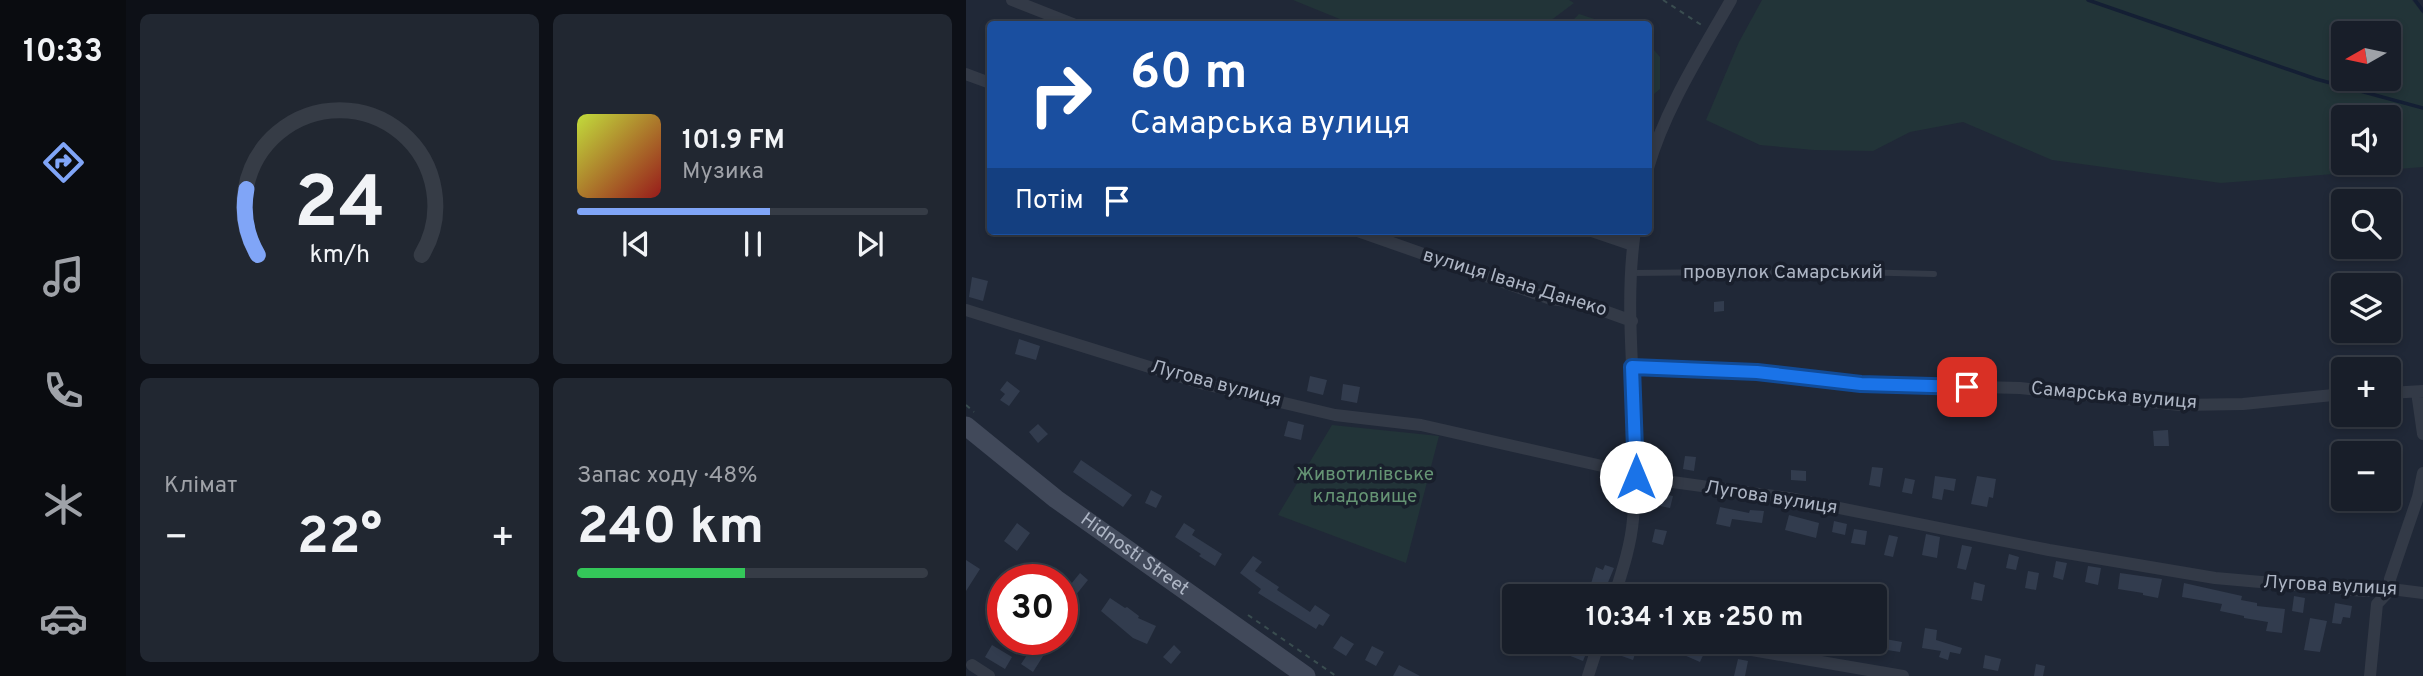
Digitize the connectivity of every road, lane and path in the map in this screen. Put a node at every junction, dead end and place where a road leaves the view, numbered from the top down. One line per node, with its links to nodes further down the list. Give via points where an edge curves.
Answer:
1 (1012, 0): 4 (street)
2 (1663, 0): 5 (path)
3 (1731, 0): 5 (street)
4 (1065, 21)
5 (1712, 33): 8 (street)
6 (966, 74): 7 (street)
7 (987, 82)
8 (1652, 155)
9 (1369, 235): 16 (street, вулиця Івана Данеко, via 1551,299 1582,303)
10 (1604, 235): 12 (street)
11 (1634, 235): 12 (street)
12 (1633, 245): 13 (street)
13 (1632, 273): 14 (lane, провулок Самарський); 16 (street)
14 (1934, 274)
15 (966, 310): 24 (street, Лугова вулиця, via 1204,384 1335,415 1421,425)
16 (1632, 321): 17 (street)
17 (1632, 367): 20 (street, Самарська вулиця, via 1757,372 1861,384 2020,388 2180,405); 24 (street)
18 (2420, 391): 19 (street); 22 (street)
19 (2401, 392)
20 (2331, 395)
21 (967, 430): 32 (main road, Hidnosti Street, via 1056,499)
22 (2423, 434)
23 (2423, 473): 26 (street, via 2390,579)
24 (1636, 477): 25 (street, via 1633,521); 26 (street, Лугова вулиця, via 1789,498 2215,578 2364,591)
25 (1618, 584)
26 (2391, 589): 27 (street, Лугова вулиця); 35 (street, via 2377,604)
27 (2423, 593)
28 (1595, 654): 33 (street)
29 (1775, 654): 34 (street)
30 (972, 665): 31 (street)
31 (989, 676)
32 (1306, 676)
33 (1588, 676)
34 (1903, 676)
35 (2370, 676)

